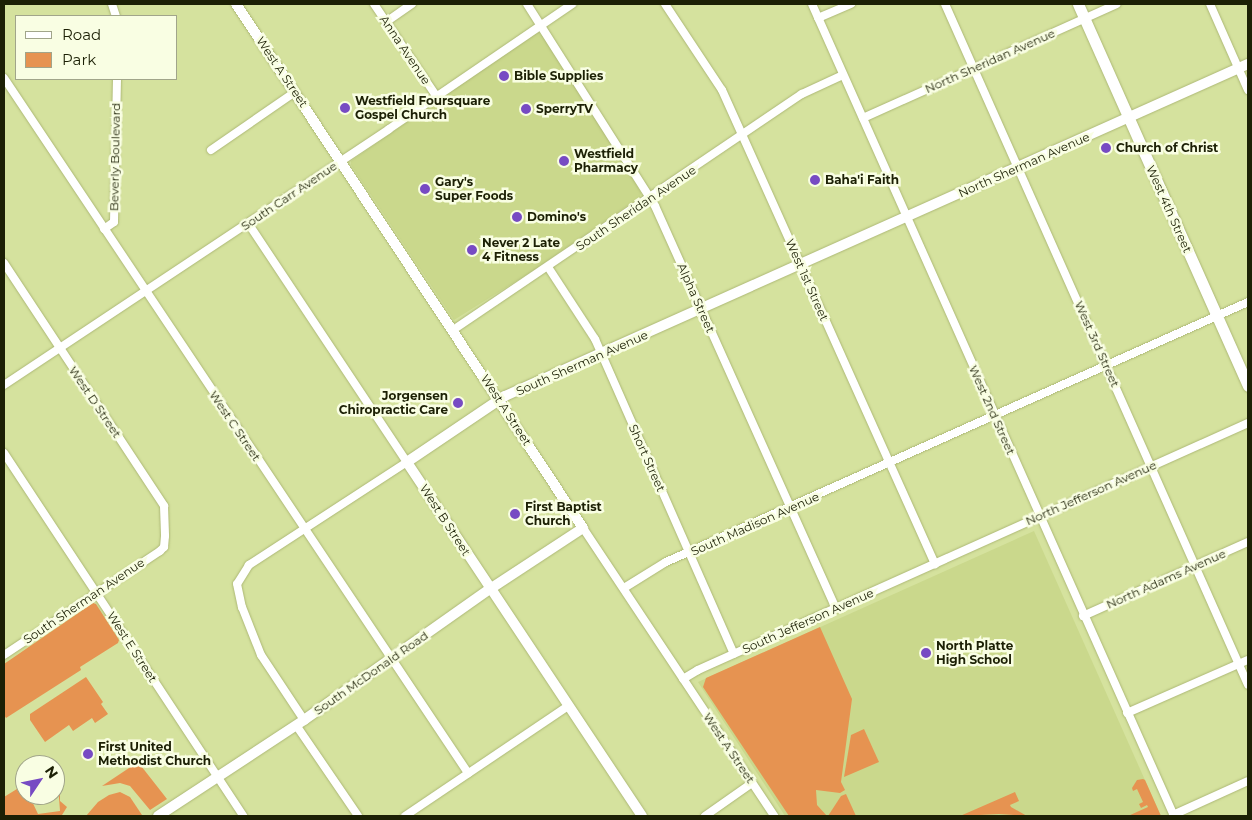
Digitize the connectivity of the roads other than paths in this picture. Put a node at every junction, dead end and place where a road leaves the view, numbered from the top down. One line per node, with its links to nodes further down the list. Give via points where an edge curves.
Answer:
1 (236, 4): 23 (street, West A Street)
2 (374, 4): 15 (street, Anna Avenue)
3 (412, 4): 15 (street)
4 (527, 4): 16 (street, Alpha Street)
5 (572, 4): 16 (street, South Carr Avenue)
6 (665, 4): 27 (street, West 1st Street, via 722,90)
7 (812, 4): 13 (street, West 2nd Street)
8 (851, 4): 13 (street)
9 (945, 4): 18 (street, West 3rd Street)
10 (1078, 4): 14 (main road, West 4th Street)
11 (1117, 4): 14 (street, North Sheridan Avenue)
12 (1210, 4): 17 (street)
13 (818, 18): 19 (street, West 2nd Street)
14 (1084, 18): 18 (street, North Sheridan Avenue); 26 (main road, West 4th Street)
15 (386, 22): 24 (street, Anna Avenue)
16 (541, 25): 24 (street, South Carr Avenue); 31 (street, Alpha Street)
17 (1243, 66): 22 (street); 26 (street, North Sherman Avenue)
18 (974, 68): 25 (street, North Sheridan Avenue); 30 (street, West 3rd Street)
19 (844, 75): 25 (street, West 2nd Street); 27 (street, via 802,94)
20 (4, 78): 34 (street, West C Street)
21 (117, 80): 34 (street, Beverly Boulevard, via 114,222)
22 (1248, 90)
23 (295, 92): 28 (street); 29 (street, West A Street)
24 (437, 97): 29 (street, South Carr Avenue)
25 (863, 118): 32 (street, West 2nd Street)
26 (1128, 118): 30 (street, North Sherman Avenue); 41 (main road, West 4th Street)
27 (742, 134): 31 (street, South Sheridan Avenue); 36 (street, West 1st Street)
28 (211, 150)
29 (342, 161): 33 (street, South Carr Avenue); 42 (street, West A Street)
30 (1018, 168): 32 (street, North Sherman Avenue); 45 (street, West 3rd Street)
31 (650, 198): 37 (street, South Sheridan Avenue); 40 (street, Alpha Street)
32 (907, 218): 36 (street, North Sherman Avenue); 49 (street, West 2nd Street)
33 (248, 223): 38 (street, South Carr Avenue); 52 (street, West B Street)
34 (104, 229): 38 (street, West C Street)
35 (4, 263): 43 (street, West D Street)
36 (800, 265): 40 (street, South Sherman Avenue); 53 (street, West 1st Street)
37 (548, 267): 42 (street, South Sheridan Avenue); 44 (street, Short Street, via 576,308)
38 (146, 292): 43 (street, South Carr Avenue); 58 (street, West C Street)
39 (1248, 302): 41 (street, South Madison Avenue)
40 (702, 309): 44 (street, South Sherman Avenue); 55 (street, Alpha Street)
41 (1217, 317): 45 (street, South Madison Avenue); 47 (main road, West 4th Street)
42 (453, 330): 48 (street, West A Street)
43 (60, 348): 46 (street, South Carr Avenue); 60 (street, West D Street, via 164,506)
44 (601, 354): 48 (street, South Sherman Avenue); 61 (street, Short Street)
45 (1106, 366): 49 (street, South Madison Avenue); 54 (street, West 3rd Street)
46 (4, 385)
47 (1248, 386)
48 (500, 400): 52 (street, South Sherman Avenue); 57 (street, West A Street)
49 (994, 416): 53 (street, South Madison Avenue); 56 (street, West 2nd Street)
50 (1248, 423): 54 (street, North Jefferson Avenue)
51 (4, 453): 66 (street, West E Street)
52 (407, 462): 58 (street, South Sherman Avenue); 65 (street, West B Street)
53 (889, 464): 55 (street, South Madison Avenue); 62 (street, West 1st Street)
54 (1151, 466): 56 (street, North Jefferson Avenue); 63 (street, West 3rd Street)
55 (791, 508): 61 (street, South Madison Avenue); 67 (street, Alpha Street)
56 (1039, 517): 62 (street, North Jefferson Avenue); 68 (street, West 2nd Street)
57 (583, 528): 64 (street, West A Street); 65 (street, South McDonald Road)
58 (304, 530): 71 (street, West C Street); 78 (street, South Sherman Avenue, via 249,565 238,584 242,607 261,655)
59 (1248, 542): 63 (street, North Adams Avenue)
60 (164, 547): 66 (street, South Sherman Avenue)
61 (689, 553): 64 (street, South Madison Avenue, via 666,562); 70 (street, Short Street)
62 (935, 564): 67 (street, South Jefferson Avenue)
63 (1195, 566): 68 (street, North Adams Avenue); 73 (street, West 3rd Street)
64 (624, 588): 74 (street, West A Street)
65 (490, 589): 71 (street, South McDonald Road); 76 (street, West B Street)
66 (96, 593): 69 (street, South Sherman Avenue); 80 (street, West E Street)
67 (836, 608): 70 (street, South Jefferson Avenue)
68 (1083, 616): 77 (street, West 2nd Street)
69 (4, 653)
70 (734, 654): 74 (street, South Jefferson Avenue)
71 (390, 659): 78 (street, South McDonald Road); 79 (street, West C Street)
72 (1248, 660): 73 (street)
73 (1239, 664): 75 (street, West 3rd Street); 77 (street)
74 (683, 679): 82 (street, West A Street)
75 (1248, 685)
76 (568, 706): 79 (street); 87 (street, West B Street)
77 (1127, 713): 90 (street, West 2nd Street)
78 (300, 722): 80 (street, South McDonald Road); 85 (street)
79 (468, 774): 86 (street)
80 (217, 777): 83 (street, South McDonald Road); 84 (street, West E Street)
81 (1248, 781): 90 (street)
82 (752, 783): 88 (street); 89 (street, West A Street)
83 (158, 816)
84 (243, 816)
85 (358, 816)
86 (405, 816)
87 (642, 816)
88 (704, 816)
89 (774, 816)
90 (1174, 816)

